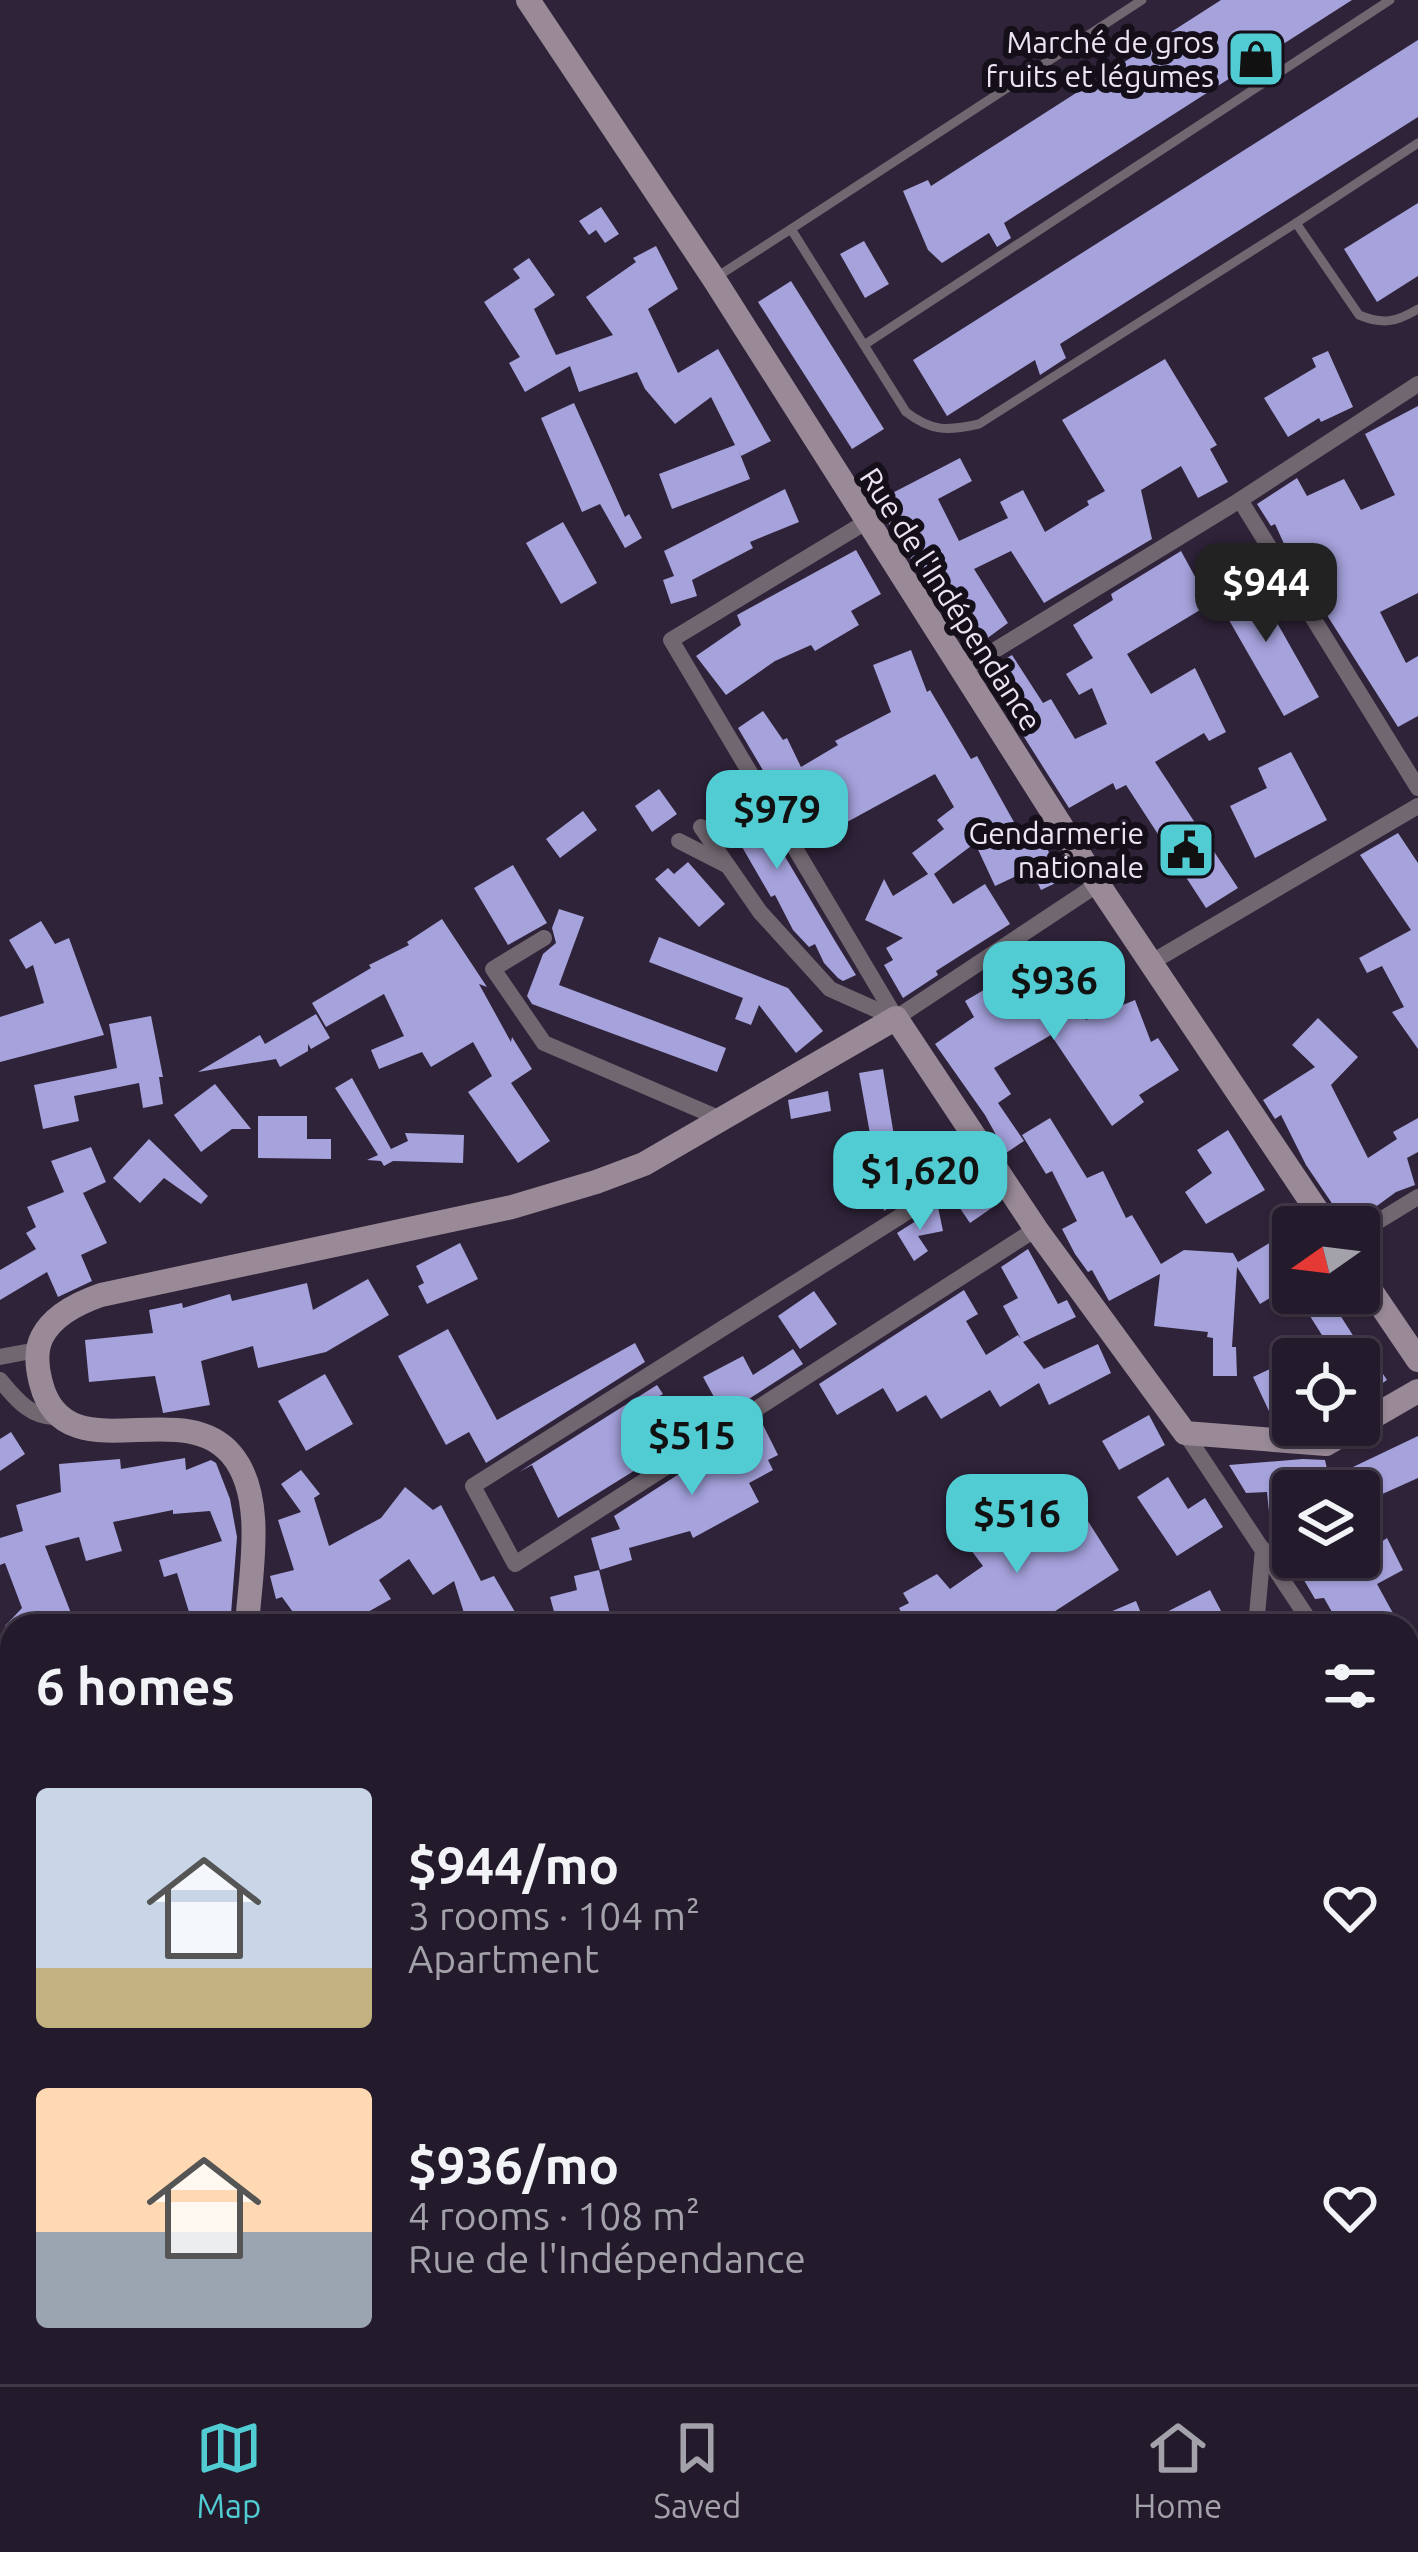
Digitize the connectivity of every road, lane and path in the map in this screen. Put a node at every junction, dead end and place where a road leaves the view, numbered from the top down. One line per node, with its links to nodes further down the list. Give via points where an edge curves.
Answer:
1 (528, 0): 7 (main road, Rue de l'Indépendance)
2 (1142, 0): 6 (lane)
3 (1390, 0): 9 (lane)
4 (1418, 143): 5 (lane)
5 (1296, 223): 8 (lane, via 1359,315 1396,322); 9 (lane, via 979,424 946,431 924,425 906,412)
6 (791, 229): 7 (lane); 9 (lane)
7 (714, 279): 12 (main road, Rue de l'Indépendance)
8 (1418, 309)
9 (864, 345)
10 (1418, 384): 11 (street)
11 (1240, 500): 13 (street); 14 (street)
12 (866, 522): 13 (main road, Rue de l'Indépendance); 22 (street, via 671,640)
13 (961, 671): 19 (main road, Rue de l'Indépendance)
14 (1418, 788)
15 (1418, 806): 21 (street)
16 (701, 827): 18 (street)
17 (679, 841): 18 (street)
18 (728, 866): 22 (street, via 830,989)
19 (1098, 884): 21 (main road, Rue de l'Indépendance); 22 (street)
20 (544, 938): 23 (street, via 494,969 544,1042)
21 (1152, 962): 26 (main road, Rue de l'Indépendance)
22 (896, 1018): 23 (main road); 24 (main road)
23 (721, 1119): 30 (main road, via 644,1164 512,1207 100,1295 56,1319)
24 (991, 1159): 28 (main road); 28 (street, via 473,1486 515,1564)
25 (1418, 1198): 27 (street)
26 (1314, 1206)
27 (1380, 1221)
28 (1036, 1229): 36 (main road)
29 (1380, 1304): 32 (main road)
30 (37, 1350): 31 (street); 35 (main road, via 41,1384)
31 (0, 1357)
32 (1418, 1360)
33 (0, 1380): 35 (street, via 34,1413)
34 (1418, 1391): 36 (main road, via 1327,1444)
35 (58, 1417): 38 (main road, via 107,1432 189,1429 229,1451 251,1507)
36 (1185, 1433): 37 (street)
37 (1262, 1549): 39 (street); 40 (street)
38 (247, 1614)
39 (1257, 1614)
40 (1305, 1614)

